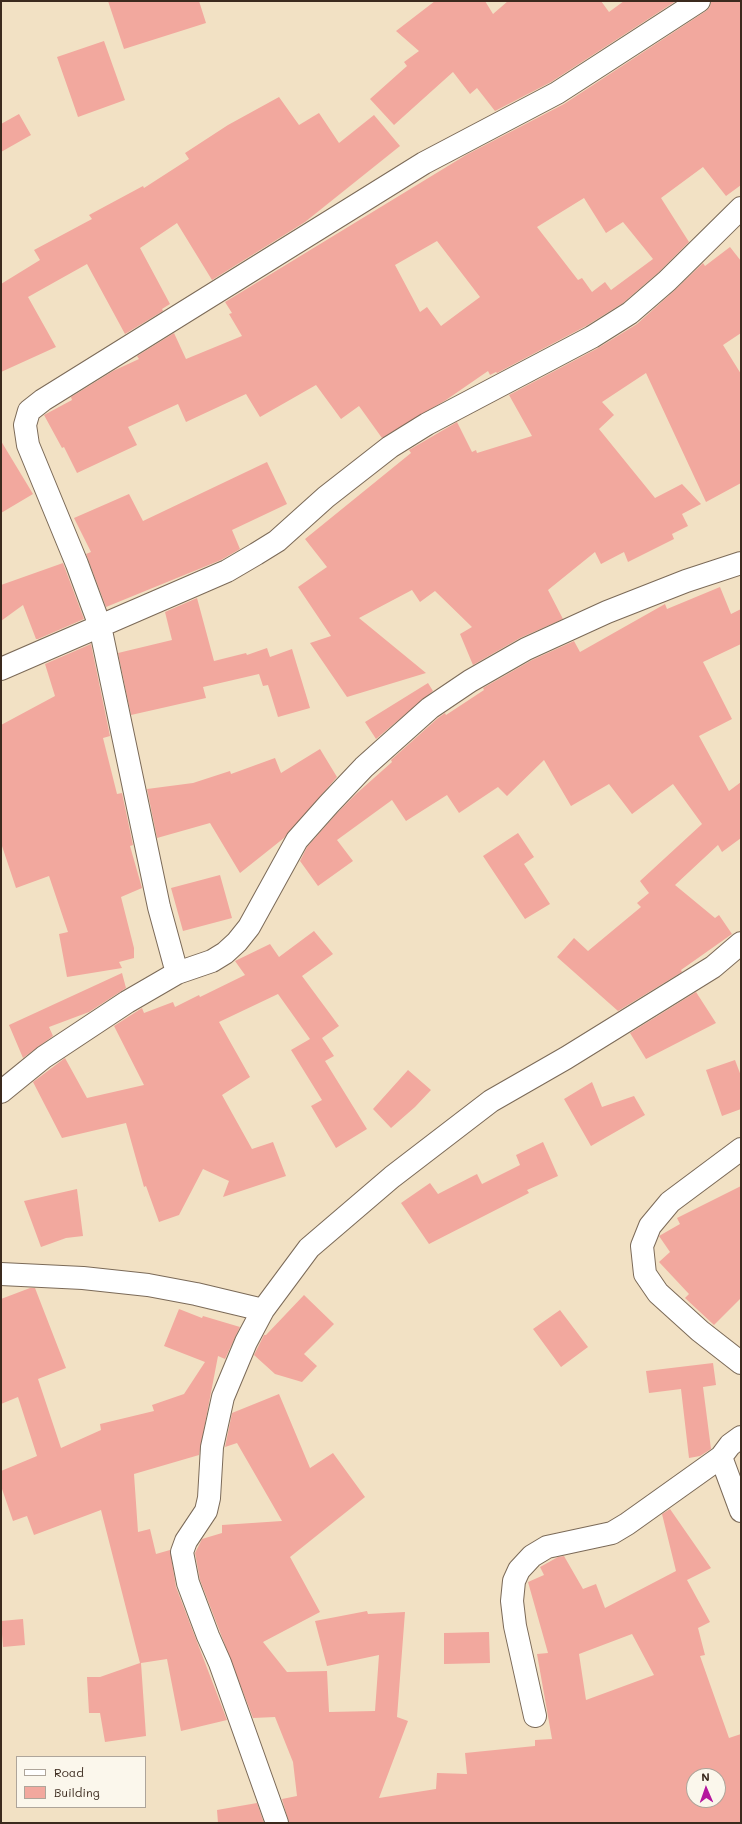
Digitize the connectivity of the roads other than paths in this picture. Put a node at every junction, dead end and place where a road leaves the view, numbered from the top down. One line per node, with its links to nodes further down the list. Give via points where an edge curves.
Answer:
1 (699, 1): 4 (street, via 557,93 424,163 29,411 25,425 28,445)
2 (741, 208): 4 (street, via 667,281 630,313 592,337 427,424 390,447 277,541 256,554 227,571)
3 (741, 563): 7 (street, via 678,583 526,649 470,681 430,708 364,767 298,840 249,928 237,942 212,961)
4 (100, 626): 5 (street); 7 (street, via 159,907)
5 (1, 669)
6 (741, 944): 11 (street, via 713,967 485,1106 392,1177 309,1248)
7 (177, 973): 8 (street, via 127,1002 44,1057)
8 (1, 1092)
9 (741, 1149): 12 (street, via 670,1202 650,1226 642,1246 645,1274 658,1293)
10 (1, 1274): 11 (street, via 83,1278 148,1285)
11 (262, 1310): 17 (street, via 223,1398 212,1447 206,1511 186,1540 182,1552 188,1583)
12 (741, 1363)
13 (741, 1437): 14 (street, via 730,1445)
14 (721, 1457): 15 (street); 16 (street, via 617,1530 547,1547 532,1556 519,1570 514,1581 512,1601)
15 (741, 1511)
16 (535, 1716)
17 (277, 1823)

